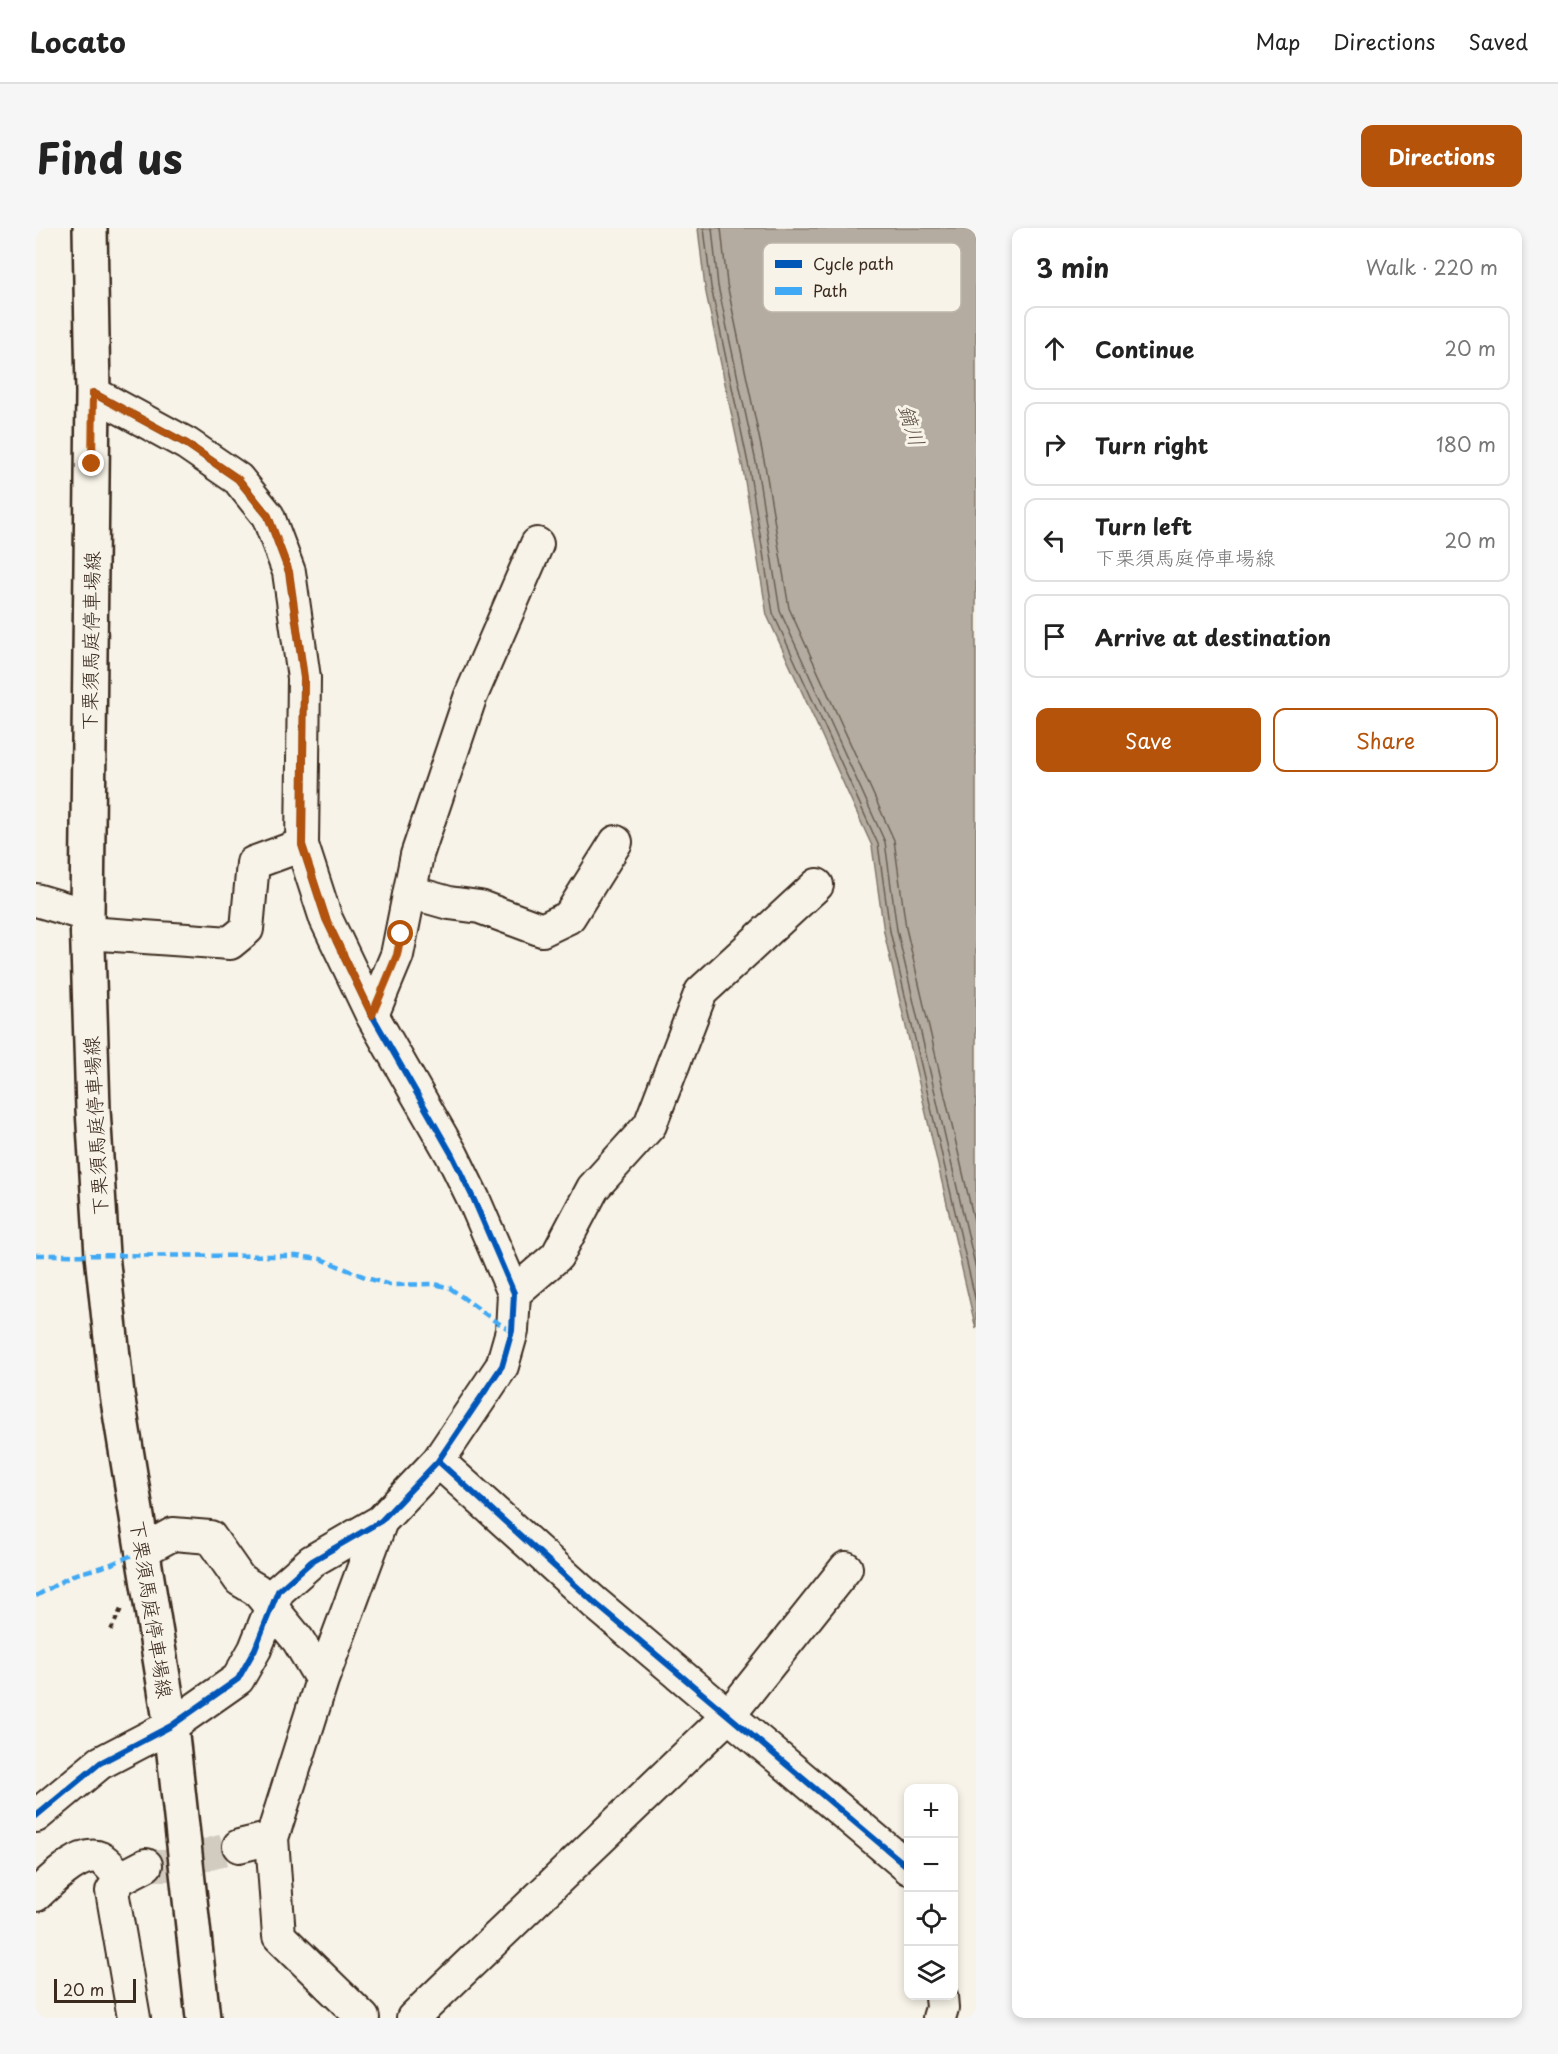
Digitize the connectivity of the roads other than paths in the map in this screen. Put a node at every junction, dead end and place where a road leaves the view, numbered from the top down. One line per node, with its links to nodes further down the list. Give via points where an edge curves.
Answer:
1 (90, 228): 2 (main road, 下栗須馬庭停車場線)
2 (93, 393): 5 (street, via 187,444 238,479 268,516 289,572 304,678); 9 (main road, 下栗須馬庭停車場線)
3 (537, 544): 7 (street, via 470,698 417,855)
4 (616, 842): 7 (street, via 569,917 542,930 480,907)
5 (302, 845): 9 (street, via 253,863 247,929 230,943); 10 (street, via 326,919)
6 (817, 885): 11 (street, via 701,992 650,1125 593,1188 557,1256)
7 (410, 892): 10 (street, via 397,955)
8 (36, 900): 9 (street)
9 (87, 924): 14 (main road, 下栗須馬庭停車場線, via 102,1255 117,1394)
10 (372, 1015): 11 (street, via 452,1155)
11 (513, 1293): 12 (street, via 512,1331 502,1366)
12 (438, 1461): 13 (street); 18 (street)
13 (381, 1521): 16 (street, via 312,1561 278,1591); 17 (street)
14 (142, 1551): 16 (street, via 173,1534 210,1537 240,1580 257,1590); 19 (main road, 下栗須馬庭停車場線)
15 (846, 1568): 18 (street)
16 (271, 1606): 17 (street); 19 (street, via 255,1649 238,1679)
17 (322, 1680): 21 (street)
18 (729, 1715): 23 (street); 29 (street)
19 (171, 1726): 20 (street, via 99,1763); 27 (main road, 下栗須馬庭停車場線)
20 (36, 1816)
21 (272, 1838): 22 (street); 28 (street, via 279,1936)
22 (239, 1846)
23 (904, 1864)
24 (36, 1895): 26 (street, via 86,1856 133,1872 112,1891)
25 (941, 2000): 30 (street)
26 (134, 2018)
27 (203, 2018)
28 (363, 2018)
29 (413, 2018)
30 (939, 2018)

